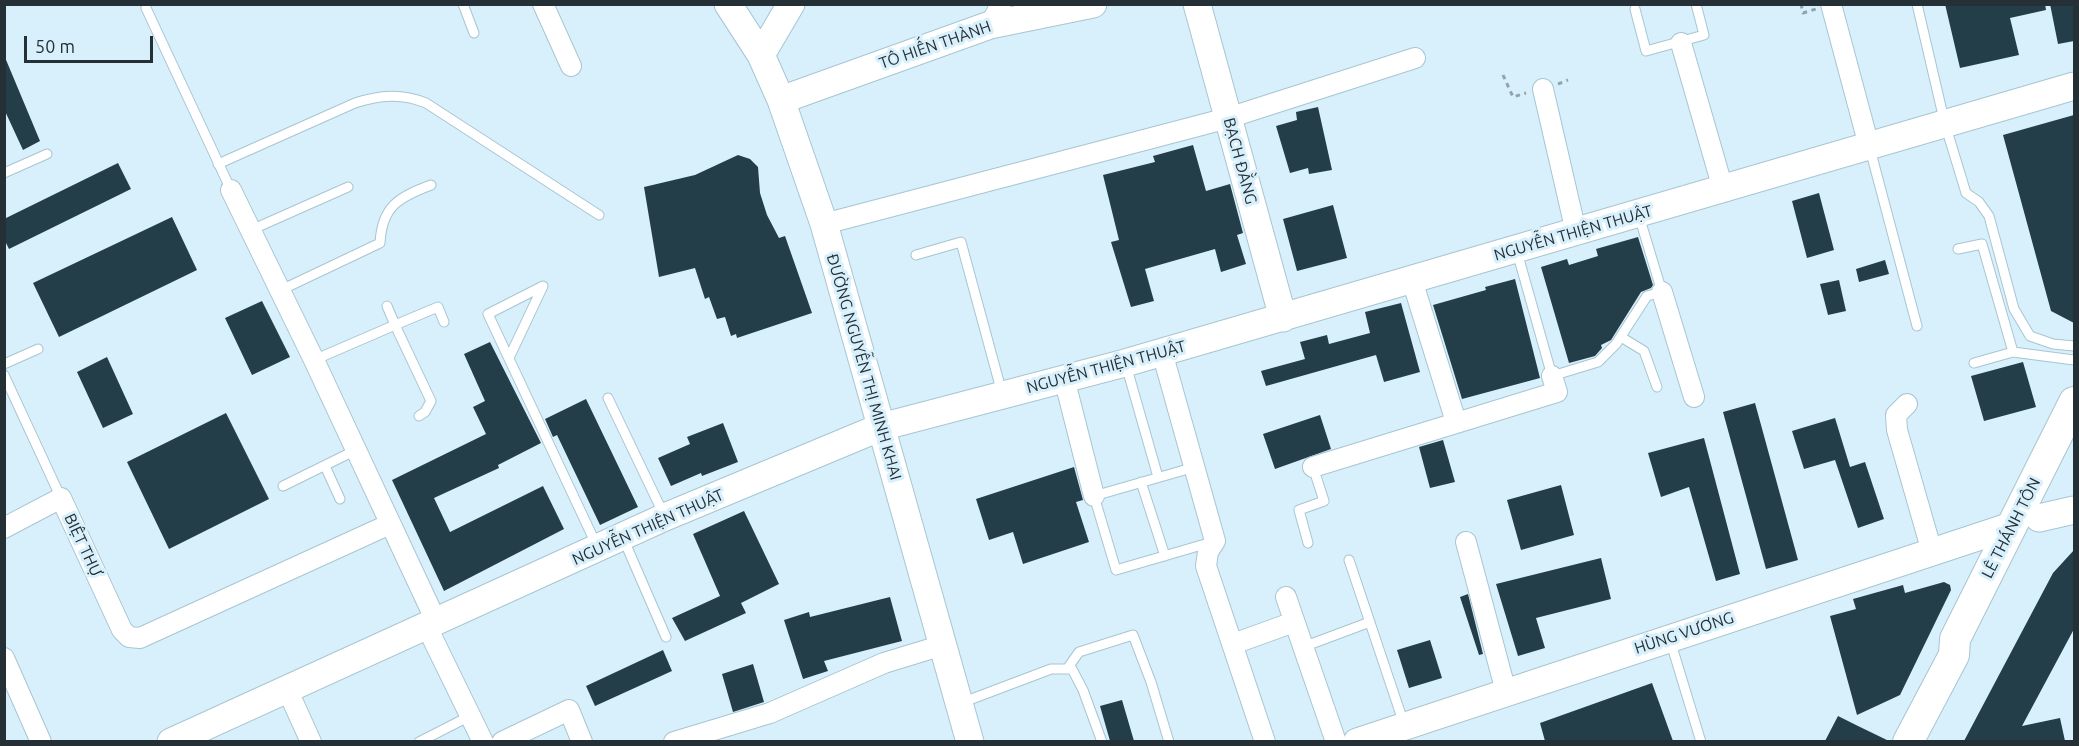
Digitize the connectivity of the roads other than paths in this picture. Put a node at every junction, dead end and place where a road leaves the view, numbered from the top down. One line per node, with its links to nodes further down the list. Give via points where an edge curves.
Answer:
1 (463, 4): 13 (lane)
2 (543, 4): 17 (street)
3 (728, 4): 15 (street, ĐƯỜNG NGUYỄN THỊ MINH KHAI)
4 (791, 4): 15 (street)
5 (1092, 4): 12 (street, TÔ HIẾN THÀNH)
6 (1197, 4): 21 (street, BẠCH ĐẰNG)
7 (1696, 4): 14 (lane, via 1704,35)
8 (1831, 4): 23 (street)
9 (1917, 4): 22 (lane)
10 (146, 8): 25 (lane)
11 (1635, 9): 14 (lane, via 1646,51)
12 (996, 15): 20 (street, TÔ HIẾN THÀNH)
13 (474, 33)
14 (1681, 43): 29 (street)
15 (761, 56): 20 (street, ĐƯỜNG NGUYỄN THỊ MINH KHAI)
16 (1415, 58): 21 (street)
17 (571, 66)
18 (2074, 86): 22 (street, NGUYỄN THIỆN THUẬT)
19 (1542, 89): 35 (street)
20 (781, 100): 33 (street, ĐƯỜNG NGUYỄN THỊ MINH KHAI)
21 (1228, 118): 33 (street); 43 (street, BẠCH ĐẰNG)
22 (1946, 124): 23 (street, NGUYỄN THIỆN THUẬT); 48 (lane, via 1965,193 1979,202 1989,216 2014,309 2030,336)
23 (1869, 146): 29 (street, NGUYỄN THIỆN THUẬT); 46 (lane)
24 (47, 154): 26 (lane)
25 (218, 164): 30 (lane); 32 (lane, via 355,103 394,95 411,97)
26 (4, 173)
27 (431, 185): 40 (lane, via 399,199 386,213 380,243)
28 (348, 187): 34 (lane)
29 (1723, 189): 31 (street, NGUYỄN THIỆN THUẬT)
30 (231, 190): 34 (street)
31 (1638, 214): 35 (street, NGUYỄN THIỆN THUẬT); 41 (lane)
32 (599, 215)
33 (824, 224): 69 (street, ĐƯỜNG NGUYỄN THỊ MINH KHAI)
34 (251, 230): 40 (street)
35 (1576, 232): 37 (street, NGUYỄN THIỆN THUẬT)
36 (1958, 249): 51 (lane, via 1982,244)
37 (1516, 250): 39 (street, NGUYỄN THIỆN THUẬT); 59 (lane)
38 (916, 255): 62 (lane, via 961,242)
39 (1412, 280): 43 (street, NGUYỄN THIỆN THUẬT); 68 (street)
40 (281, 291): 53 (street)
41 (1662, 292): 47 (lane, via 1647,296); 63 (street)
42 (387, 306): 45 (lane)
43 (1283, 318): 50 (street, NGUYỄN THIỆN THUẬT)
44 (444, 322): 45 (lane, via 438,307)
45 (395, 325): 53 (lane); 67 (lane, via 431,401)
46 (1917, 326)
47 (1621, 337): 59 (lane, via 1598,362); 61 (lane, via 1644,351)
48 (2074, 346)
49 (38, 350): 57 (lane)
50 (1162, 352): 55 (street, NGUYỄN THIỆN THUẬT); 73 (street)
51 (2013, 352): 54 (lane); 56 (lane)
52 (509, 358): 52 (lane, via 488,314 543,286 533,307); 90 (lane)
53 (314, 360): 71 (street)
54 (2074, 360)
55 (1125, 363): 60 (street, NGUYỄN THIỆN THUẬT); 75 (lane)
56 (1974, 363)
57 (4, 364)
58 (4, 375): 79 (lane)
59 (1552, 376): 68 (street, via 1557,392)
60 (1064, 378): 62 (street, NGUYỄN THIỆN THUẬT); 78 (street)
61 (1657, 387)
62 (1002, 395): 69 (street, NGUYỄN THIỆN THUẬT)
63 (1694, 397)
64 (608, 398): 82 (lane)
65 (2074, 402): 83 (main road, LÊ THÁNH TÔN)
66 (1906, 404): 91 (street, via 1896,415 1897,430)
67 (419, 416)
68 (1456, 422): 74 (street)
69 (881, 427): 82 (street, NGUYỄN THIỆN THUẬT); 101 (street, ĐƯỜNG NGUYỄN THỊ MINH KHAI)
70 (2074, 448): 83 (main road, LÊ THÁNH TÔN)
71 (356, 450): 72 (lane); 84 (street)
72 (325, 466): 77 (lane); 80 (lane)
73 (1195, 467): 75 (lane); 87 (street)
74 (1313, 467): 89 (lane, via 1324,501 1299,510)
75 (1158, 477): 76 (lane)
76 (1141, 483): 78 (lane); 92 (lane)
77 (283, 486)
78 (1094, 496): 92 (lane, via 1116,570)
79 (61, 498): 84 (street, BIỆT THỰ, via 122,630 129,637 141,638); 85 (street, BIỆT THỰ)
80 (340, 499)
81 (2074, 510): 83 (street, HÙNG VƯƠNG)
82 (665, 517): 86 (street, NGUYỄN THIỆN THUẬT)
83 (2025, 522): 91 (street, HÙNG VƯƠNG); 125 (main road, LÊ THÁNH TÔN, via 1967,647 1954,655)
84 (390, 524): 97 (street)
85 (4, 528)
86 (623, 538): 90 (street, NGUYỄN THIỆN THUẬT); 98 (lane)
87 (1215, 542): 92 (lane); 100 (street, via 1208,552 1206,566)
88 (1466, 542): 106 (street)
89 (1308, 543)
90 (598, 549): 97 (street, NGUYỄN THIỆN THUẬT)
91 (1932, 552): 99 (street, HÙNG VƯƠNG)
92 (1165, 556)
93 (1349, 560): 96 (lane)
94 (1286, 597): 95 (street)
95 (1294, 622): 100 (street); 102 (street)
96 (1370, 622): 102 (lane); 109 (lane)
97 (431, 623): 105 (street, NGUYỄN THIỆN THUẬT); 108 (street)
98 (666, 637)
99 (1669, 638): 106 (street, HÙNG VƯƠNG); 124 (lane)
100 (1233, 644): 121 (street)
101 (943, 645): 107 (street, ĐƯỜNG NGUYỄN THỊ MINH KHAI); 117 (street, via 884,663 770,713)
102 (1303, 647): 122 (street)
103 (4, 658): 110 (street)
104 (1067, 669): 107 (lane, via 1051,669); 119 (lane, via 1072,669 1083,690); 120 (lane, via 1079,652 1132,635)
105 (288, 689): 111 (street, NGUYỄN THIỆN THUẬT); 112 (street)
106 (1506, 692): 109 (street, HÙNG VƯƠNG)
107 (959, 703): 118 (street, ĐƯỜNG NGUYỄN THỊ MINH KHAI)
108 (470, 716): 113 (lane); 114 (street)
109 (1405, 726): 123 (street, HÙNG VƯƠNG)
110 (41, 741)
111 (171, 741)
112 (310, 741)
113 (419, 741)
114 (483, 741)
115 (502, 741): 116 (street, via 569,710)
116 (582, 741)
117 (674, 741)
118 (970, 741)
119 (1102, 741)
120 (1169, 741)
121 (1265, 741)
122 (1336, 741)
123 (1357, 741)
124 (1701, 741)
125 (1908, 741)

